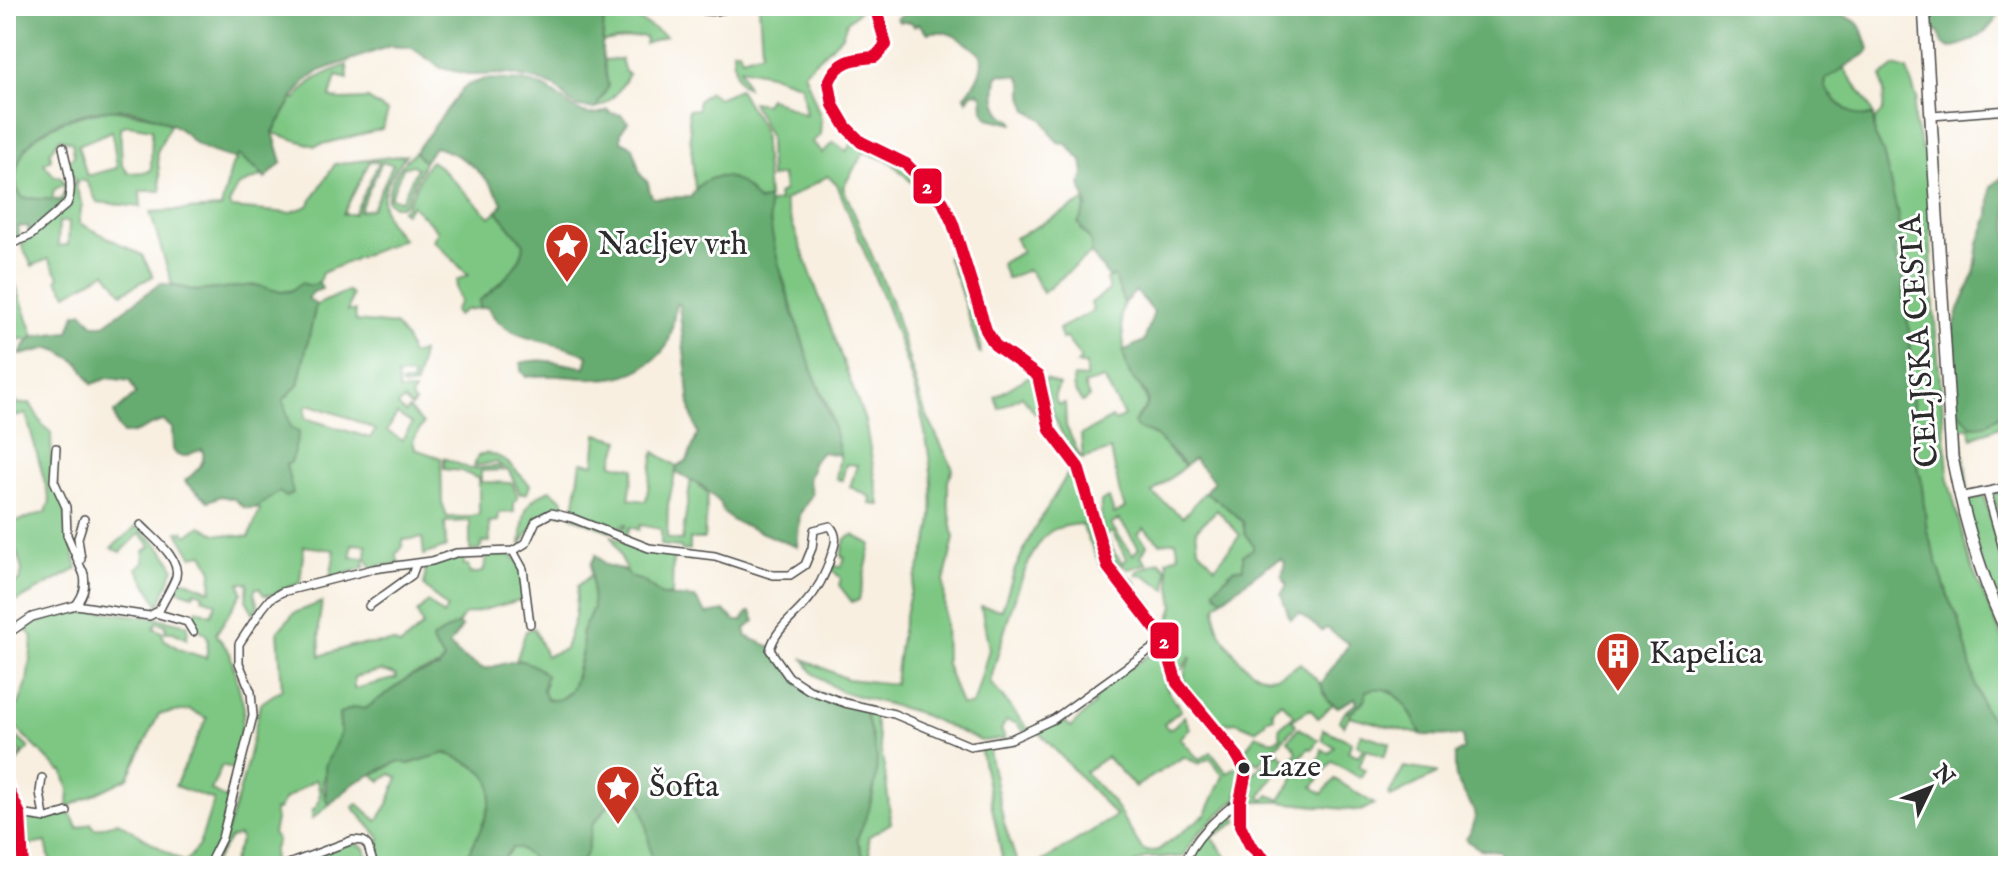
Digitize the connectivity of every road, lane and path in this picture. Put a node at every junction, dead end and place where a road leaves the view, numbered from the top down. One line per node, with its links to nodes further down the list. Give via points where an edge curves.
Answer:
1 (693, 6): 2 (street, via 714,12)
2 (741, 6)
3 (875, 6): 26 (street, via 886,45 875,57 840,64 829,82 833,105 861,142 906,164 943,202 986,330 995,345 1038,376 1050,430 1078,467 1108,567)
4 (1924, 6): 6 (main road, CELJSKA CESTA)
5 (2008, 110): 6 (street)
6 (1932, 116): 12 (main road, CELJSKA CESTA, via 1943,345)
7 (63, 147): 8 (street, via 71,196 67,204 30,236)
8 (6, 246)
9 (56, 448): 18 (street, via 54,481 66,507 67,535)
10 (2008, 487): 11 (street)
11 (1987, 492): 12 (street); 17 (street)
12 (1959, 497): 24 (main road, CELJSKA CESTA)
13 (84, 519): 18 (street, via 78,538)
14 (141, 525): 21 (street, via 176,567)
15 (513, 551): 16 (street, via 456,553); 22 (street, via 523,569); 26 (street, via 526,543 536,521 551,513 649,548 715,556 766,574 790,575 809,561 814,530 830,526 836,542 825,576 773,639 770,650 789,677 809,690 894,714 970,746 1011,739 1054,719)
16 (416, 564): 20 (street, via 412,575); 34 (street, via 282,592 256,617 238,652 253,716 222,838)
17 (2008, 566)
18 (84, 575): 19 (street)
19 (76, 605): 21 (street); 25 (street, via 32,617)
20 (369, 606)
21 (155, 613): 23 (street, via 187,622)
22 (530, 624)
23 (193, 632)
24 (2008, 634)
25 (6, 635)
26 (1164, 640): 29 (street, via 1177,683 1246,772)
27 (42, 778): 32 (street)
28 (6, 785): 31 (street)
29 (1240, 799): 37 (street, via 1205,830); 38 (street, via 1246,842)
30 (67, 812): 32 (street)
31 (20, 814): 32 (street); 33 (street)
32 (44, 817)
33 (23, 866)
34 (208, 866)
35 (283, 866): 36 (street, via 353,840 368,846)
36 (374, 866)
37 (1183, 866)
38 (1272, 866)

